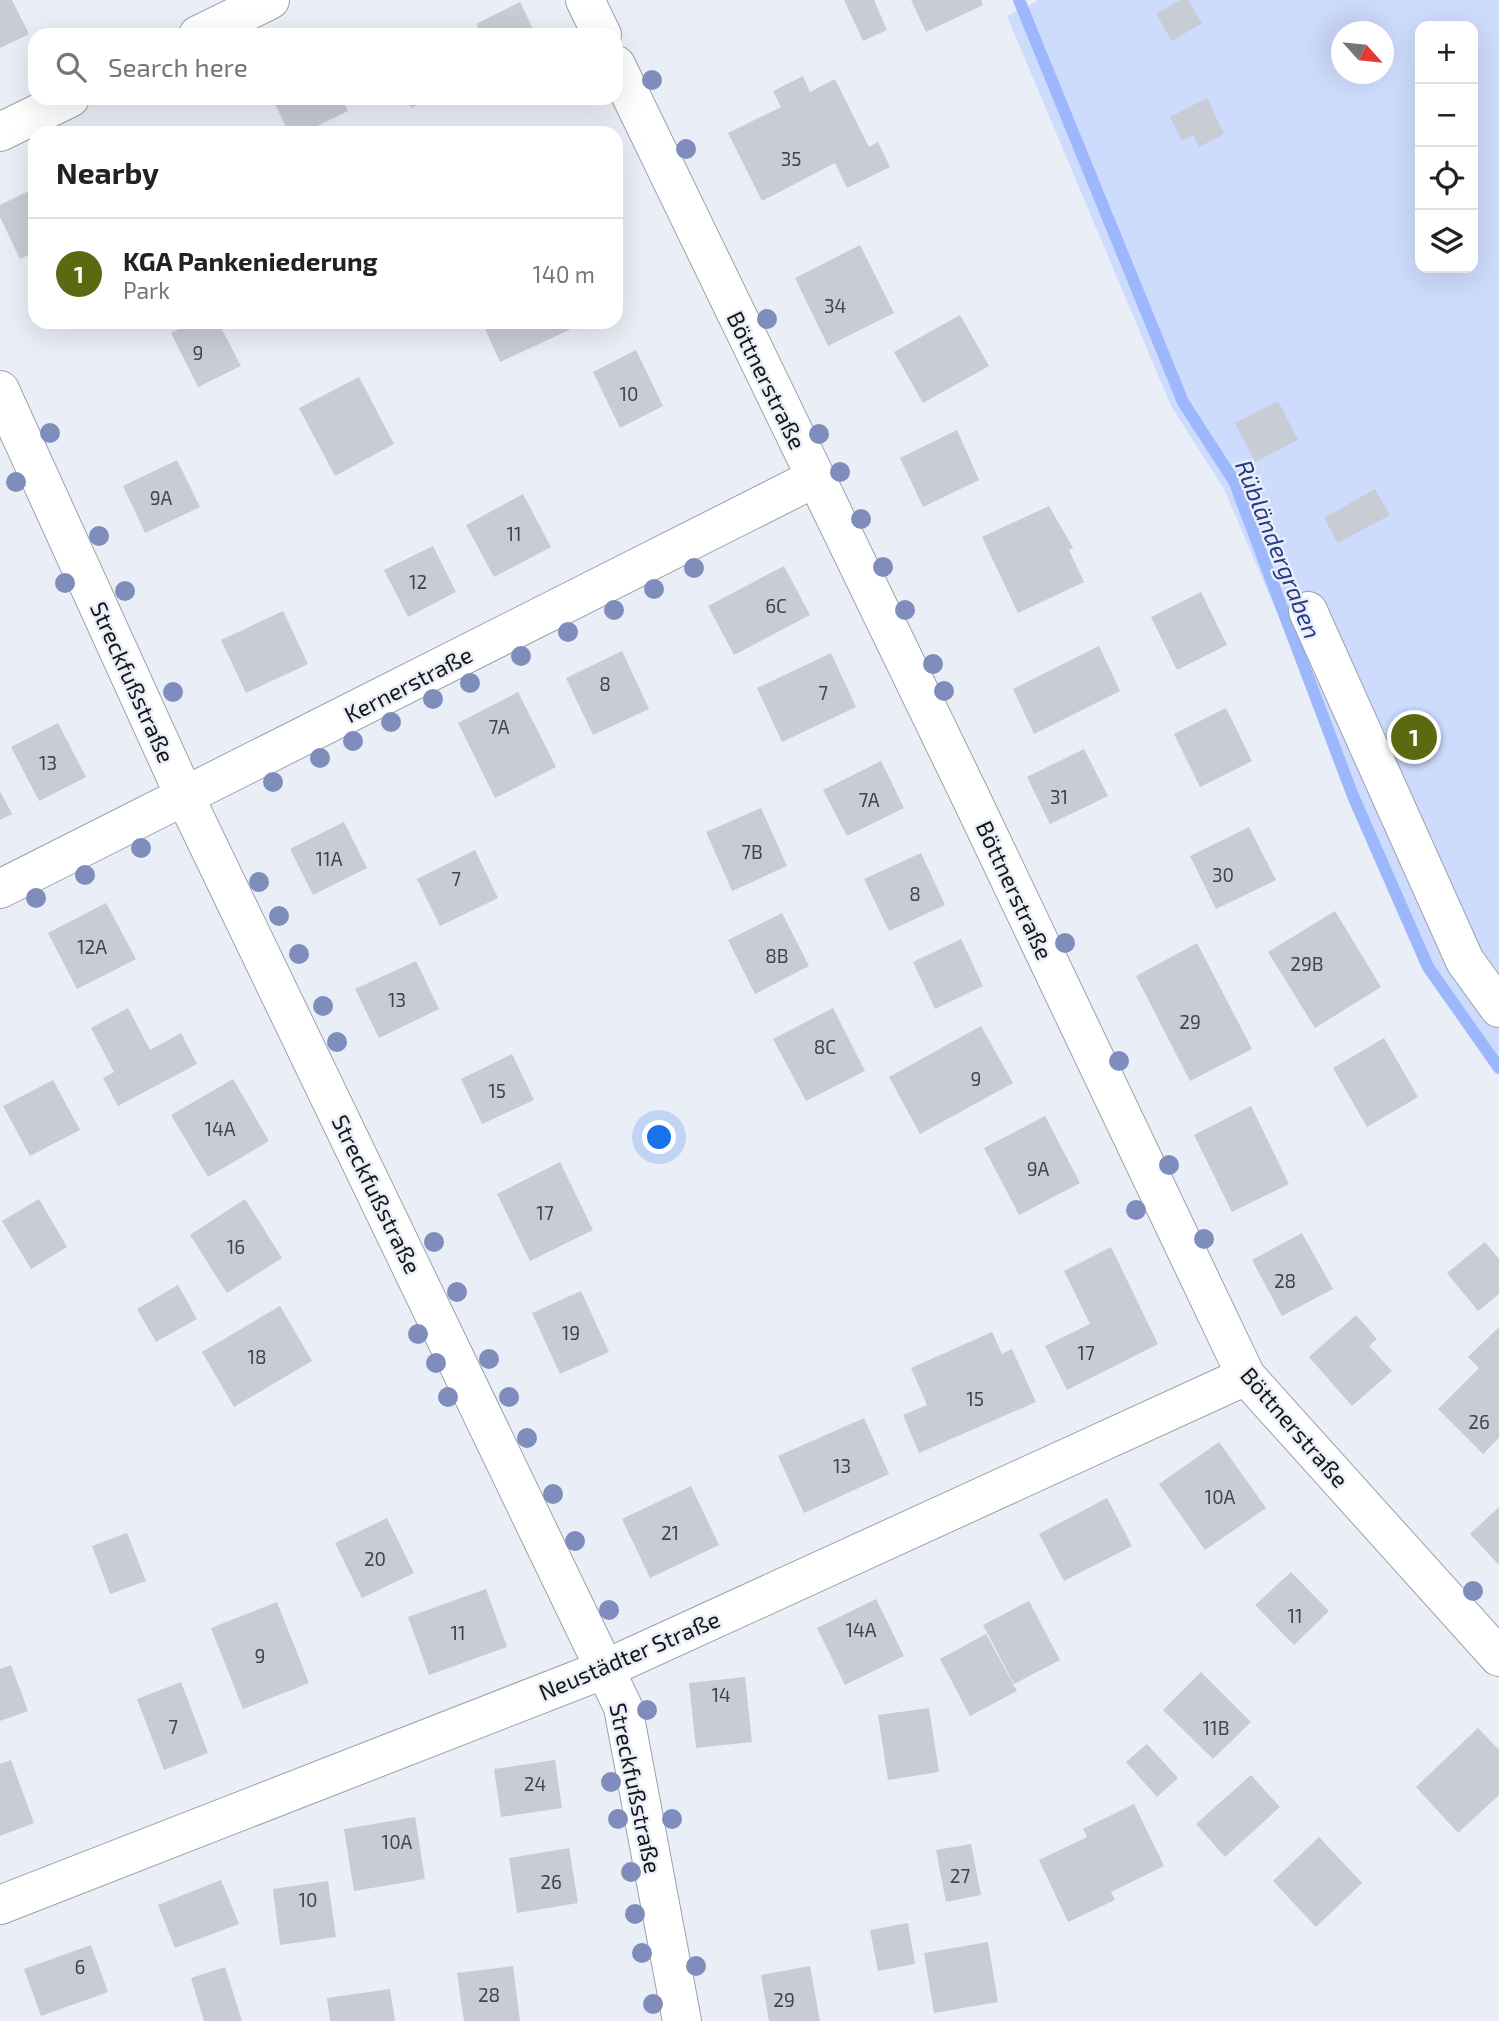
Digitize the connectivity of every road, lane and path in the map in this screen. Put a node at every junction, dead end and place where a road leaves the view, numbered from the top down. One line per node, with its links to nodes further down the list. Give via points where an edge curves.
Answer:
1 (270, 0): 3 (street)
2 (585, 0): 4 (street)
3 (212, 28)
4 (599, 28)
5 (623, 80): 9 (street, Böttnerstraße)
6 (56, 105): 7 (street)
7 (0, 132)
8 (0, 390): 11 (street, Streckfußstraße)
9 (815, 478): 11 (street, Kernerstraße); 14 (street, Böttnerstraße)
10 (1308, 611): 13 (street, via 1465,961)
11 (185, 797): 12 (street, Kernerstraße); 16 (street, Streckfußstraße)
12 (0, 889)
13 (1499, 1008)
14 (1246, 1376): 15 (street, Böttnerstraße); 16 (street, Neustädter Straße)
15 (1499, 1657)
16 (606, 1669): 17 (street, Neustädter Straße); 18 (street, Streckfußstraße, via 623,1707)
17 (0, 1905)
18 (682, 2021)

